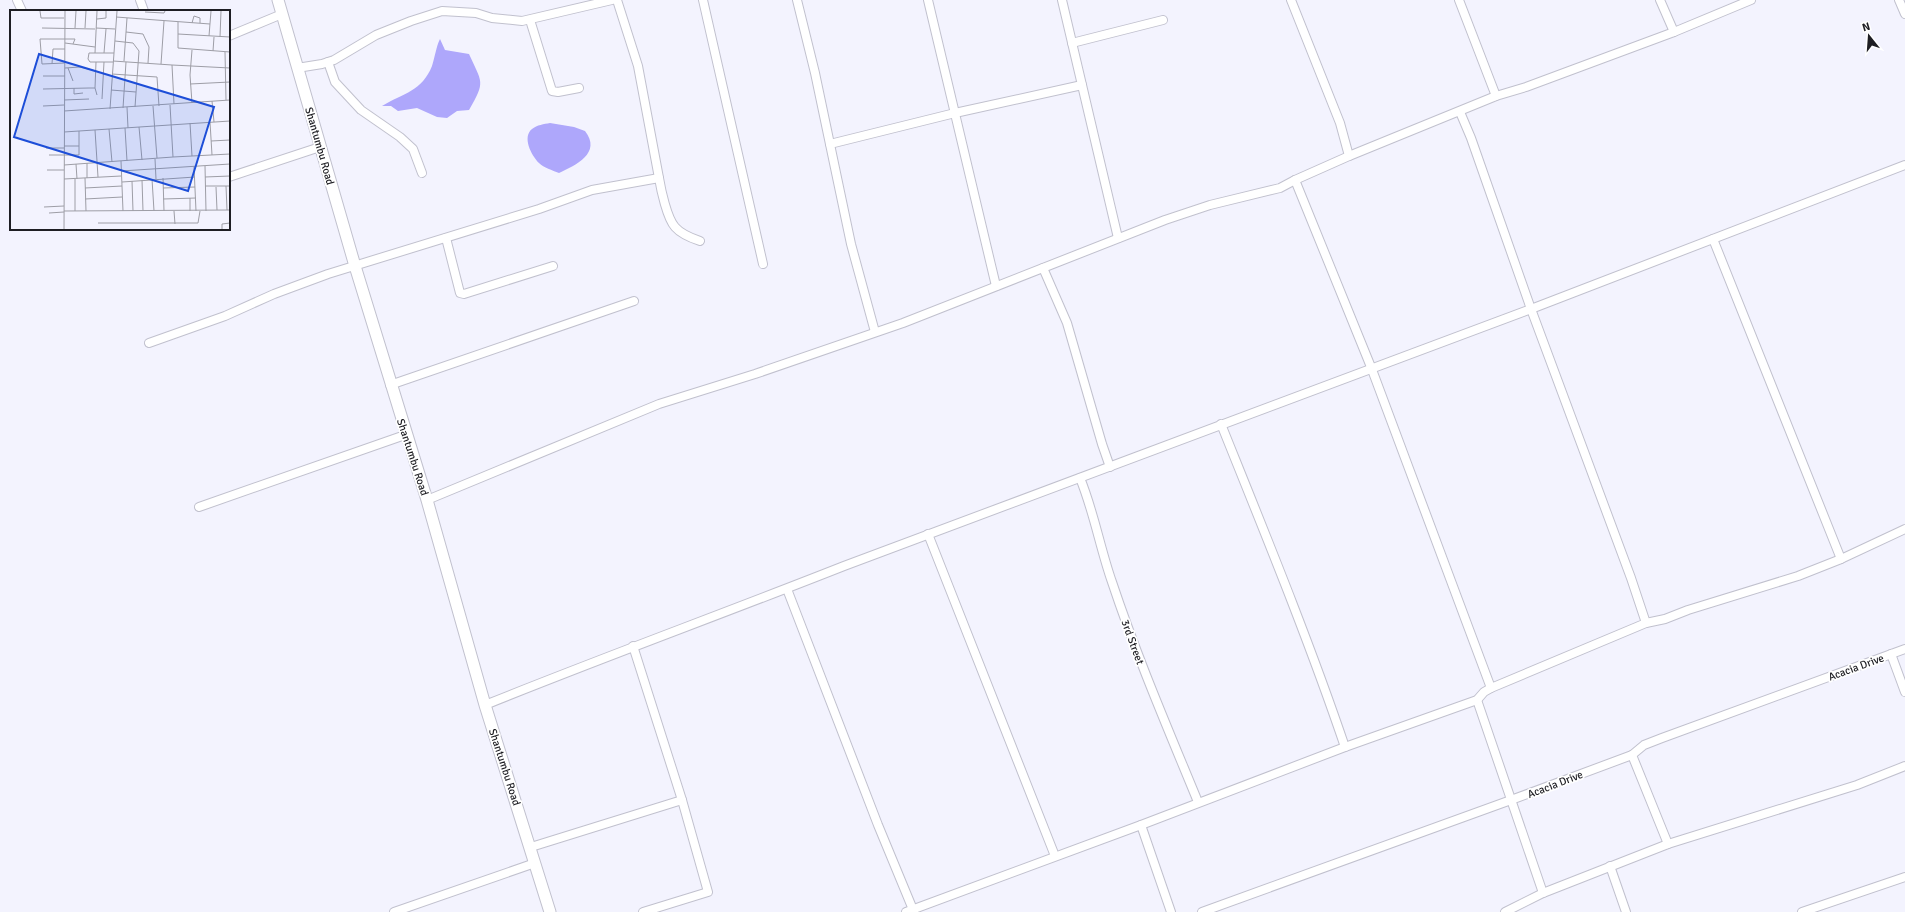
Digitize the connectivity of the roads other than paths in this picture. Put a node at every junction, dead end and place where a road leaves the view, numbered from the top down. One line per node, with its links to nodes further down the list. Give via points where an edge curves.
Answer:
1 (17, 0): 15 (street)
2 (140, 0): 16 (street)
3 (278, 0): 17 (street, Shantumbu Road)
4 (612, 0): 19 (street)
5 (617, 0): 37 (street, via 638,66)
6 (703, 0): 43 (street)
7 (797, 0): 31 (street)
8 (928, 0): 30 (street)
9 (1062, 0): 23 (street)
10 (1291, 0): 33 (street, via 1340,123)
11 (1458, 0): 28 (street)
12 (1660, 0): 21 (street)
13 (1751, 0): 21 (street)
14 (1899, 0): 18 (street)
15 (22, 10)
16 (144, 10)
17 (282, 14): 22 (street); 25 (street, Shantumbu Road)
18 (1905, 14)
19 (530, 20): 24 (street, via 442,11 376,35); 27 (street, via 552,91)
20 (1163, 20): 23 (street)
21 (1674, 32): 28 (street)
22 (230, 36)
23 (1072, 43): 26 (street)
24 (328, 62): 25 (street); 35 (street, via 335,82 361,110 413,149)
25 (297, 68): 32 (street, Shantumbu Road)
26 (1082, 85): 30 (street); 40 (street)
27 (579, 88)
28 (1496, 96): 29 (street)
29 (1460, 112): 33 (street); 49 (street)
30 (955, 113): 31 (street); 47 (street)
31 (830, 144): 50 (street)
32 (320, 147): 36 (street); 44 (street, Shantumbu Road)
33 (1349, 156): 38 (street)
34 (1905, 165): 41 (street)
35 (422, 173)
36 (230, 177)
37 (659, 178): 39 (street, via 592,190); 42 (street, via 662,196 675,227)
38 (1295, 180): 40 (street, via 1280,188 1210,205); 52 (street)
39 (446, 238): 44 (street); 45 (street, via 460,293 464,294)
40 (1118, 238): 46 (street)
41 (1713, 239): 49 (street); 62 (street)
42 (700, 242)
43 (763, 264)
44 (354, 266): 51 (street); 53 (street, Shantumbu Road)
45 (553, 266)
46 (1043, 268): 47 (street); 56 (street, via 1067,323)
47 (996, 286): 50 (street)
48 (634, 301): 53 (street)
49 (1531, 309): 52 (street); 64 (street)
50 (875, 332): 58 (street, via 659,404)
51 (149, 343)
52 (1371, 367): 54 (street); 68 (street)
53 (390, 385): 55 (street, Shantumbu Road)
54 (1220, 424): 56 (street); 72 (street, via 1288,592)
55 (405, 435): 58 (street, Shantumbu Road); 59 (street)
56 (1110, 467): 57 (street)
57 (1080, 478): 61 (street); 77 (street, 3rd Street, via 1090,503 1106,567 1143,669)
58 (427, 500): 71 (street, Shantumbu Road)
59 (199, 507)
60 (1905, 529): 62 (street)
61 (928, 534): 63 (street); 81 (street)
62 (1840, 559): 64 (street, via 1798,576)
63 (787, 589): 65 (street); 86 (street)
64 (1646, 623): 68 (street)
65 (633, 646): 71 (street); 75 (street)
66 (1905, 649): 67 (street, Acacia Drive)
67 (1892, 654): 69 (street); 73 (street, Acacia Drive, via 1662,738)
68 (1491, 688): 70 (street)
69 (1905, 692)
70 (1477, 700): 72 (street); 76 (street)
71 (485, 705): 80 (street, Shantumbu Road)
72 (1345, 747): 77 (street)
73 (1632, 755): 76 (street, Acacia Drive); 79 (street)
74 (1905, 766): 79 (street, via 1857,785)
75 (682, 800): 80 (street); 90 (street, via 708,892)
76 (1511, 800): 85 (street); 92 (street, Acacia Drive)
77 (1198, 802): 78 (street)
78 (1141, 825): 81 (street); 91 (street)
79 (1668, 844): 83 (street)
80 (531, 847): 82 (street, Shantumbu Road)
81 (1055, 856): 86 (street)
82 (535, 863): 88 (street); 89 (street, Shantumbu Road)
83 (1610, 866): 85 (street); 93 (street)
84 (1905, 877): 94 (street)
85 (1543, 893): 87 (street)
86 (911, 911)
87 (1508, 911)
88 (394, 912)
89 (550, 912)
90 (643, 912)
91 (1171, 912)
92 (1202, 912)
93 (1626, 912)
94 (1802, 912)

